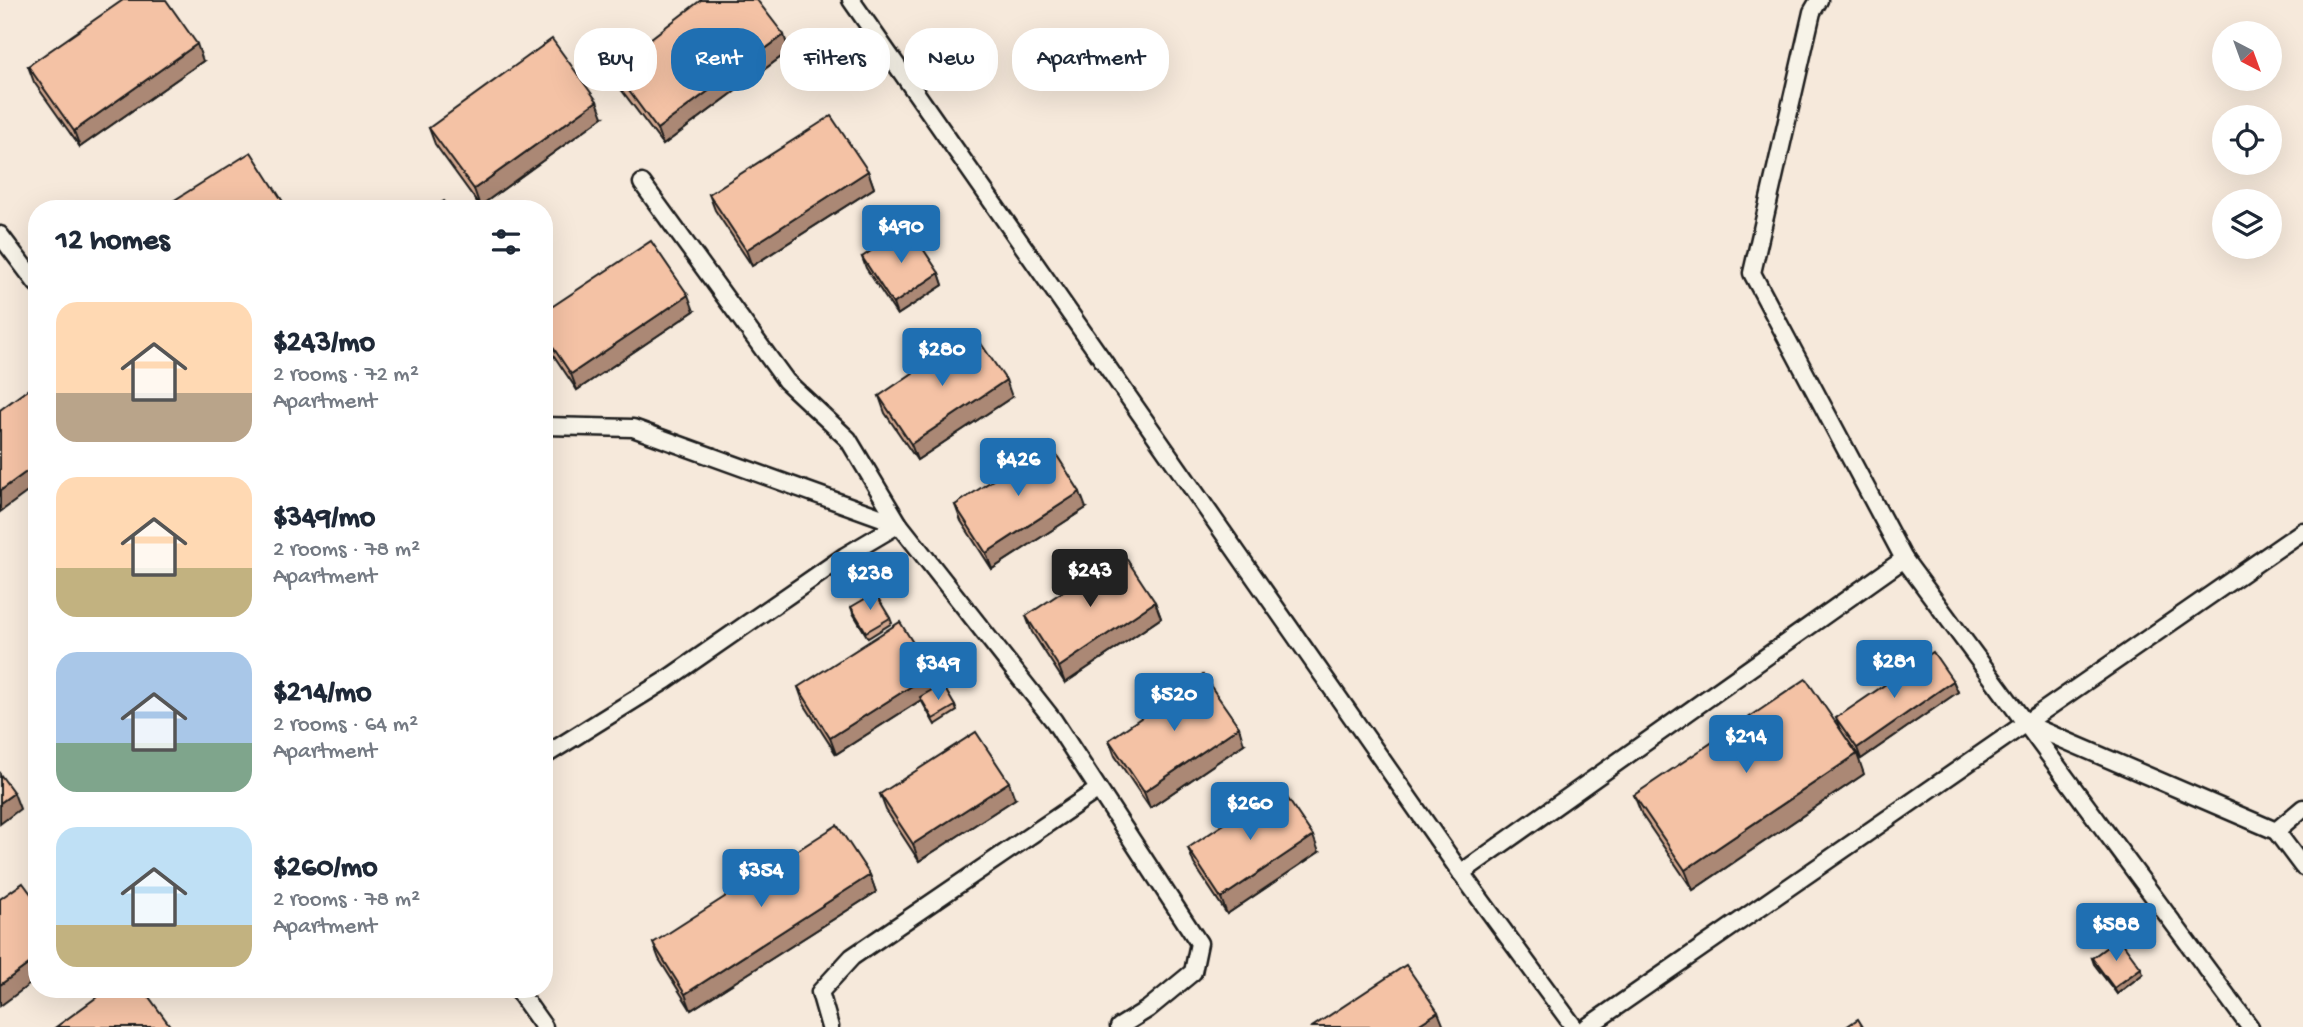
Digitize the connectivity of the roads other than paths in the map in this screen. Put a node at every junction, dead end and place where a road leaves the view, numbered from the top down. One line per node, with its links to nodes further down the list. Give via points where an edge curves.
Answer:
1 (850, 0): 16 (lane)
2 (1819, 0): 9 (lane, via 1812,12 1752,273)
3 (642, 183): 7 (lane, via 786,382 848,439)
4 (0, 235): 5 (lane)
5 (28, 272)
6 (553, 426): 7 (lane, via 632,428)
7 (899, 524): 11 (lane); 12 (lane, via 1054,721)
8 (2303, 531): 10 (lane)
9 (1903, 559): 10 (lane); 16 (lane)
10 (2025, 723): 14 (lane); 22 (lane); 23 (lane)
11 (553, 750)
12 (1097, 790): 19 (lane, via 852,957 820,992); 20 (lane, via 1199,943 1192,972)
13 (2303, 808): 14 (lane)
14 (2276, 831): 15 (lane)
15 (2303, 867)
16 (1461, 873): 21 (lane)
17 (523, 998): 18 (lane)
18 (544, 1027)
19 (830, 1027)
20 (1119, 1027)
21 (1574, 1027)
22 (1587, 1027)
23 (2250, 1027)

